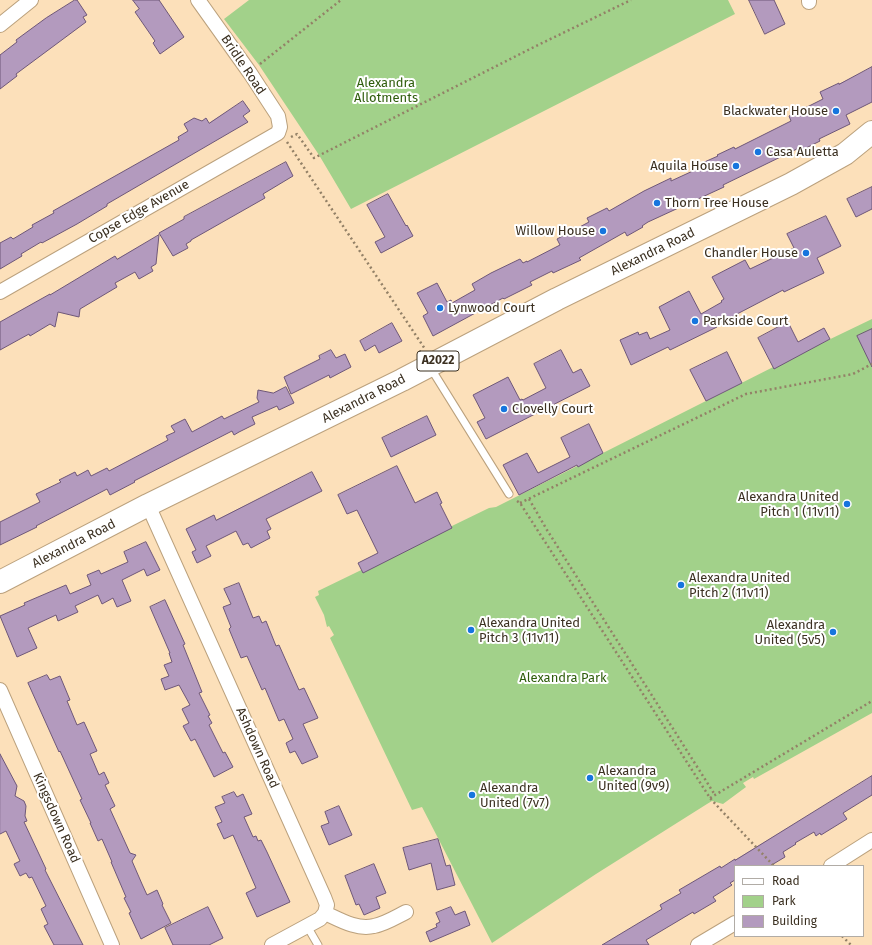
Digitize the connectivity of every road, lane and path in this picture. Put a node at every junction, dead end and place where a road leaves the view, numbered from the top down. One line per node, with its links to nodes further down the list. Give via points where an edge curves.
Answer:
1 (31, 0): 5 (street)
2 (198, 0): 6 (street, Bridle Road)
3 (341, 0): 6 (path)
4 (631, 0): 11 (path, via 314,158 297,134 286,140 428,353 435,355)
5 (0, 25)
6 (250, 73): 7 (street, Bridle Road, via 278,116)
7 (278, 133): 9 (street, Copse Edge Avenue)
8 (868, 138): 11 (main road, Alexandra Road / A2022, via 791,184 550,303)
9 (0, 292)
10 (872, 364): 13 (path, via 853,374 746,394)
11 (437, 368): 12 (lane); 15 (main road, Alexandra Road / A2022, via 402,380)
12 (509, 494): 14 (path)
13 (530, 499): 14 (path); 19 (path, via 547,530)
14 (520, 504): 20 (path)
15 (148, 505): 16 (main road, Alexandra Road / A2022); 25 (street, Ashdown Road, via 324,897 327,905)
16 (0, 582)
17 (0, 690): 29 (street, Kingsdown Road)
18 (872, 701): 19 (path)
19 (715, 795): 20 (path)
20 (710, 798): 22 (path)
21 (872, 840): 23 (street)
22 (773, 865)
23 (833, 865)
24 (406, 912): 25 (street, via 374,926 362,927 343,922)
25 (325, 913): 27 (street)
26 (734, 924): 32 (street)
27 (307, 926): 30 (street); 31 (lane)
28 (843, 937): 33 (path)
29 (112, 945)
30 (272, 945)
31 (318, 945)
32 (698, 945)
33 (851, 945)

